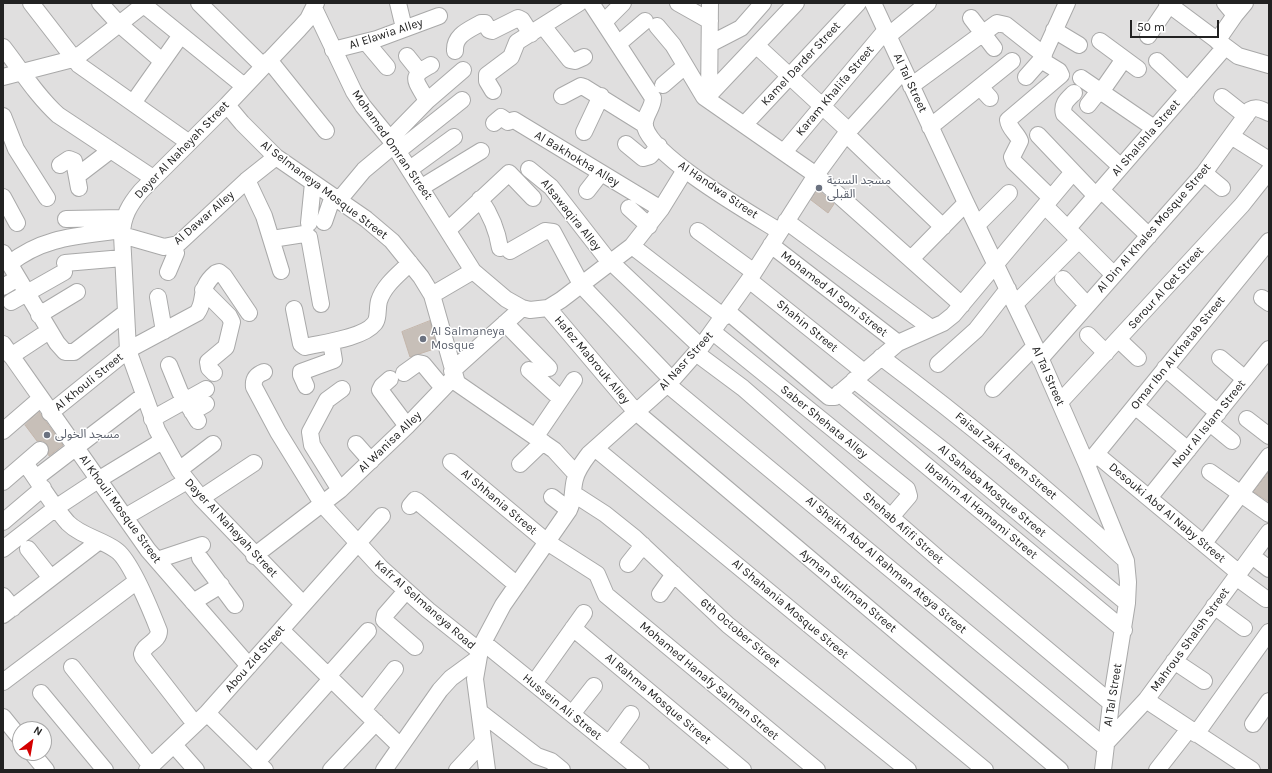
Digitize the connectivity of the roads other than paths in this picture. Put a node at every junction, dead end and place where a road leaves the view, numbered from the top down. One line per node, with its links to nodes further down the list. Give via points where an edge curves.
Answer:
1 (31, 3): 45 (street)
2 (100, 3): 24 (street)
3 (199, 3): 51 (street)
4 (398, 3): 25 (street)
5 (579, 3): 26 (street)
6 (591, 3): 23 (street)
7 (623, 3): 23 (street)
8 (710, 3): 22 (street)
9 (763, 3): 35 (street, via 741,28)
10 (796, 3): 38 (street)
11 (858, 3): 59 (street, Kamel Darder Street)
12 (873, 3): 28 (street, Al Tal Street)
13 (928, 3): 28 (street, Karam Khalifa Street)
14 (1067, 3): 27 (street)
15 (145, 4): 24 (street); 30 (street)
16 (672, 4): 22 (street)
17 (1174, 5): 31 (street); 36 (street)
18 (315, 6): 41 (street, Mohamed Omran Street); 51 (street, Dayer Al Naheyah Street, via 308,19)
19 (1235, 7): 36 (street, Al Shalshla Street)
20 (439, 16): 25 (street, Al Elawia Alley)
21 (971, 18): 29 (street)
22 (710, 21): 35 (street)
23 (604, 22): 34 (street)
24 (119, 24): 45 (street); 49 (street)
25 (404, 28): 33 (street, Al Elawia Alley)
26 (537, 30): 42 (street, via 518,18 492,31 485,23 481,23 459,36 454,44); 44 (street, via 570,60 575,61); 67 (street, via 517,42 511,58 487,75 487,82)
27 (1054, 30): 37 (street); 46 (street)
28 (887, 33): 56 (street, Al Tal Street); 79 (street, Karam Khalifa Street)
29 (983, 33): 40 (street); 46 (street, via 997,23 1002,23); 65 (street)
30 (181, 35): 49 (street); 64 (street)
31 (1148, 36)
32 (1100, 41): 47 (street)
33 (366, 42): 41 (street, Al Elawia Alley); 54 (street)
34 (618, 44): 53 (street, via 651,24 673,45); 84 (street, via 653,98)
35 (710, 44): 73 (street)
36 (1221, 44): 52 (street, via 1238,56); 66 (street, Al Shalshla Street)
37 (1079, 45)
38 (757, 46): 59 (street); 73 (street)
39 (3, 47): 58 (street)
40 (994, 48)
41 (333, 50): 96 (street, Mohamed Omran Street, via 363,106)
42 (455, 51)
43 (407, 56): 75 (street, via 425,68 416,75 416,81)
44 (584, 56)
45 (74, 58): 58 (street); 76 (street, via 79,65)
46 (1042, 58): 61 (street); 126 (street, via 1061,74 1008,120 1009,127 1020,141 1012,157 1014,162)
47 (1124, 59): 57 (street); 68 (street)
48 (1157, 60): 66 (street)
49 (162, 61): 76 (street)
50 (1012, 61): 87 (street, via 985,93)
51 (266, 63): 64 (street, Dayer Al Naheyah Street); 88 (street)
52 (1269, 65)
53 (685, 66): 63 (street); 73 (street, via 699,91)
54 (387, 67)
55 (464, 70): 75 (street)
56 (904, 70): 65 (street, Al Tal Street); 90 (street, Al Nasr Street)
57 (1138, 70)
58 (23, 72): 60 (street); 98 (street, via 47,106)
59 (790, 76): 79 (street); 85 (street, Kamel Darder Street)
60 (3, 77)
61 (1026, 77)
62 (1081, 78): 68 (street)
63 (663, 85)
64 (244, 86): 77 (street, Dayer Al Naheyah Street)
65 (911, 86): 87 (street, Al Tal Street)
66 (1188, 90): 86 (street, Al Shalshla Street)
67 (494, 91)
68 (1100, 91): 78 (street); 86 (street)
69 (1074, 93): 104 (street, via 1064,104 1064,114)
70 (562, 96): 71 (street, via 583,86)
71 (601, 96): 84 (street); 89 (street)
72 (1222, 97): 82 (street)
73 (709, 98): 85 (street)
74 (462, 100): 96 (street)
75 (427, 101): 96 (street)
76 (133, 103): 94 (street)
77 (227, 105): 94 (street, Dayer Al Naheyah Street); 101 (street, Al Selmaneya Mosque Street)
78 (1088, 105)
79 (822, 106): 90 (street); 100 (street, Karam Khalifa Street)
80 (1269, 114): 82 (street, via 1254,108)
81 (3, 116): 122 (street, via 16,149)
82 (1246, 116): 92 (street, Al Din Al Khales Mosque Street)
83 (494, 123): 110 (street, Al Bakhokha Alley, via 501,117 508,122 514,120)
84 (645, 125): 97 (street, Al Handwa Street, via 649,135)
85 (744, 125): 100 (street)
86 (1163, 126): 104 (street, Al Shalshla Street)
87 (930, 127): 127 (street, Al Tal Street)
88 (326, 131)
89 (584, 132)
90 (847, 133): 112 (street, Al Nasr Street); 134 (street)
91 (1038, 134): 109 (street)
92 (1231, 136): 102 (street); 111 (street, Al Din Al Khales Mosque Street)
93 (454, 137): 106 (street)
94 (188, 142): 113 (street, Dayer Al Naheyah Street)
95 (626, 144): 97 (street, via 643,158 650,156)
96 (394, 145): 106 (street, Mohamed Omran Street); 123 (street)
97 (659, 146): 107 (street, Al Handwa Street)
98 (111, 150): 103 (street, via 78,182 73,160 69,159); 113 (street)
99 (481, 151): 116 (street)
100 (784, 152): 112 (street)
101 (276, 156): 114 (street, Al Dawar Alley); 115 (street, Al Selmaneya Mosque Street)
102 (1269, 160)
103 (60, 165)
104 (1121, 167): 120 (street, Al Shalshla Street)
105 (529, 169): 150 (street, Alsawaqira Alley, via 551,187)
106 (410, 170): 116 (street, Mohamed Omran Street)
107 (685, 170): 129 (street); 139 (street, Al Handwa Street)
108 (1269, 171): 185 (street, Serour Al Qet Street, via 1242,205)
109 (1073, 172): 120 (street); 126 (street)
110 (601, 173): 118 (street); 129 (street, Al Bakhokha Alley)
111 (1204, 173): 117 (street); 140 (street, Al Din Al Khales Mosque Street)
112 (816, 175): 139 (street, Al Nasr Street); 148 (street)
113 (153, 178): 135 (street, Dayer Al Naheyah Street, via 131,203)
114 (246, 180): 141 (street); 145 (street, Al Dawar Alley, via 178,244)
115 (312, 183): 123 (street, Al Selmaneya Mosque Street); 123 (street, via 317,223)
116 (422, 187): 137 (street, Mohamed Omran Street)
117 (1222, 188)
118 (587, 191)
119 (1009, 193): 132 (street)
120 (1098, 193): 136 (street, Al Shalshla Street); 140 (street)
121 (3, 198): 131 (street)
122 (46, 198)
123 (336, 198): 149 (street, Al Selmaneya Mosque Street, via 392,241)
124 (533, 198): 125 (street, via 509,173)
125 (480, 199): 137 (street); 159 (street, Al Sheikh Abd Al Rahman Ateya Street, via 490,214 505,249 545,231 553,232)
126 (1048, 202): 136 (street); 151 (street)
127 (966, 203): 132 (street, Al Tal Street); 134 (street)
128 (629, 208): 133 (street)
129 (662, 209): 133 (street)
130 (66, 219): 135 (street)
131 (17, 223)
132 (977, 225): 151 (street, Al Tal Street)
133 (649, 226): 144 (street)
134 (943, 227): 148 (street)
135 (123, 228): 145 (street, Al Dawar Alley, via 164,247); 146 (street, via 51,241); 147 (street, Dayer Al Naheyah Street)
136 (1068, 228): 142 (street)
137 (449, 229): 154 (street, Mohamed Omran Street)
138 (698, 231): 156 (street, Shahin Street)
139 (778, 232): 156 (street, Al Nasr Street); 180 (street); 187 (street, Mohamed Al Soni Street)
140 (1149, 236): 155 (street, Al Din Al Khales Mosque Street)
141 (272, 239): 152 (street); 168 (street, via 304,234 309,237)
142 (1079, 240): 155 (street); 169 (street)
143 (1269, 241): 200 (street, Omar Ibn Al Khatab Street)
144 (632, 246): 150 (street); 178 (street, Ibrahim Al Hamami Street)
145 (171, 247): 153 (street, via 176,253)
146 (6, 258): 157 (street)
147 (123, 258): 164 (street, via 64,267); 175 (street, Dayer Al Naheyah Street)
148 (911, 259): 170 (street)
149 (410, 263): 165 (street, Al Selmaneya Mosque Street); 186 (street, via 385,288 378,302 374,326)
150 (612, 263): 159 (street); 190 (street, Alsawaqira Alley)
151 (996, 265): 161 (street, Al Tal Street); 170 (street)
152 (281, 271)
153 (168, 272)
154 (476, 274): 165 (street); 172 (street, via 513,304)
155 (1114, 275): 171 (street, Al Din Al Khales Mosque Street)
156 (752, 276): 178 (street, Al Nasr Street); 204 (street, Shahin Street)
157 (18, 278): 160 (street); 164 (street)
158 (1063, 279): 171 (street)
159 (582, 286): 173 (street); 208 (street, Al Sheikh Abd Al Rahman Ateya Street)
160 (3, 287)
161 (1008, 289): 169 (street, Al Tal Street); 197 (street, via 976,330)
162 (203, 290): 176 (street, via 213,275 221,273); 182 (street, Al Khouli Street, via 197,313); 203 (street, via 232,322 226,347 208,362)
163 (77, 292): 177 (street)
164 (27, 293): 167 (street); 177 (street)
165 (432, 295): 205 (street, Al Selmaneya Mosque Street)
166 (158, 297): 182 (street)
167 (12, 302)
168 (321, 304)
169 (1015, 304): 192 (street, Al Tal Street)
170 (962, 305): 180 (street, via 943,323)
171 (1087, 305): 192 (street, Al Din Al Khales Mosque Street)
172 (522, 308): 173 (street); 179 (street, Al Wanisa Alley)
173 (548, 308): 218 (street, Hafez Mabrouk Alley)
174 (294, 309): 186 (street, via 303,346)
175 (125, 313): 181 (street, via 74,352 68,353 60,349); 189 (street, Dayer Al Naheyah Street)
176 (250, 313)
177 (39, 315): 181 (street)
178 (726, 315): 183 (street, Al Nasr Street); 213 (street, Ibrahim Al Hamami Street, via 829,398)
179 (505, 323): 199 (street); 205 (street, Al Wanisa Alley)
180 (931, 328): 187 (street)
181 (49, 331): 188 (street)
182 (164, 331): 189 (street, Al Khouli Street)
183 (713, 332): 190 (street, Al Nasr Street); 261 (street, Saber Shehata Alley, via 907,489 909,496)
184 (1088, 335): 193 (street)
185 (1118, 340): 193 (street, Serour Al Qet Street); 195 (street)
186 (331, 342): 209 (street, via 334,360 302,372)
187 (898, 343): 194 (street)
188 (7, 350): 214 (street, Al Khouli Mosque Street)
189 (128, 350): 212 (street, Dayer Al Naheyah Street); 219 (street, Al Khouli Street)
190 (698, 350): 208 (street, Al Nasr Street); 261 (street, Shehab Afifi Street)
191 (1269, 350): 206 (street, Nour Al Islam Street)
192 (1037, 352): 211 (street, Al Din Al Khales Mosque Street); 216 (street, Al Tal Street)
193 (1106, 353): 216 (street, Serour Al Qet Street)
194 (881, 357): 204 (street); 274 (street, Faisal Zaki Asem Street, via 1021,467)
195 (1138, 358)
196 (1220, 358): 206 (street)
197 (938, 364)
198 (169, 365): 221 (street, via 197,405)
199 (549, 368)
200 (1165, 368): 217 (street, Omar Ibn Al Khatab Street); 220 (street)
201 (529, 370): 215 (street)
202 (264, 372): 254 (street, Kafr Al Selmaneya Road, via 257,374 254,388)
203 (214, 373)
204 (859, 376): 213 (street); 288 (street, Al Sahaba Mosque Street, via 943,450)
205 (450, 379): 223 (street, Al Wanisa Alley); 223 (street, via 418,363 382,386 380,390 383,405); 226 (street, Al Selmaneya Mosque Street)
206 (1245, 379): 220 (street, Nour Al Islam Street)
207 (574, 380): 215 (street)
208 (670, 382): 218 (street, Al Nasr Street); 330 (street, Al Sheikh Abd Al Rahman Ateya Street)
209 (306, 386)
210 (342, 389): 248 (street, via 327,400 310,432 312,445)
211 (993, 389)
212 (144, 396): 221 (street, Dayer Al Naheyah Street); 231 (street)
213 (836, 396): 297 (street, Ibrahim Al Hamami Street)
214 (40, 399): 219 (street, Al Khouli Mosque Street); 224 (street)
215 (561, 399): 226 (street)
216 (1060, 402): 236 (street, Al Tal Street)
217 (1135, 406): 234 (street); 236 (street, Omar Ibn Al Khatab Street)
218 (636, 412): 232 (street, Al Nasr Street); 348 (street, Ayman Suliman Street)
219 (50, 413): 231 (street, Al Khouli Mosque Street)
220 (1214, 418): 228 (street); 234 (street, Nour Al Islam Street)
221 (152, 419): 227 (street, Dayer Al Naheyah Street)
222 (1247, 419): 225 (street)
223 (407, 426): 237 (street, Al Wanisa Alley)
224 (3, 431)
225 (1269, 436)
226 (539, 439): 241 (street); 243 (street, Al Selmaneya Mosque Street, via 562,457)
227 (162, 441): 244 (street, Dayer Al Naheyah Street); 245 (street)
228 (1232, 441)
229 (213, 444): 244 (street)
230 (356, 444): 237 (street)
231 (76, 448): 245 (street, Al Khouli Mosque Street); 247 (street)
232 (596, 449): 243 (street, Al Nasr Street, via 586,458); 347 (street, Al Shahania Mosque Street)
233 (40, 450): 239 (street)
234 (1188, 450): 253 (street, Nour Al Islam Street)
235 (1269, 456): 250 (street)
236 (1091, 459): 253 (street, Desouki Abd Al Naby Street); 274 (street, Al Tal Street)
237 (371, 461): 248 (street, Al Wanisa Alley)
238 (451, 462): 265 (street, Al Shhania Street)
239 (25, 463): 246 (street); 247 (street)
240 (254, 463): 252 (street)
241 (520, 464)
242 (1210, 472): 250 (street)
243 (576, 474): 249 (street, Al Nasr Street)
244 (183, 475): 252 (street, Dayer Al Naheyah Street); 260 (street)
245 (98, 480): 256 (street); 260 (street, Al Khouli Mosque Street)
246 (3, 482)
247 (40, 483): 256 (street); 262 (street)
248 (340, 490): 254 (street, Al Wanisa Alley)
249 (574, 494): 257 (street, Al Nasr Street); 268 (street, 6th October Street, via 605,514)
250 (1241, 494): 258 (street); 266 (street)
251 (552, 497): 257 (street)
252 (201, 498): 271 (street, Dayer Al Naheyah Street)
253 (1149, 498): 266 (street, Desouki Abd Al Naby Street)
254 (323, 505): 267 (street, Kafr Al Selmaneya Road); 271 (street, Al Wanisa Alley)
255 (410, 506): 282 (street, via 417,501)
256 (57, 507): 264 (street, via 68,523); 269 (street)
257 (569, 510): 265 (street, Al Nasr Street)
258 (1269, 514)
259 (382, 516): 267 (street, Abou Zid Street)
260 (125, 517): 273 (street, Al Khouli Mosque Street)
261 (891, 517): 314 (street, Shehab Afifi Street)
262 (3, 522)
263 (1269, 532): 272 (street, Mahrous Shalsh Street)
264 (98, 542): 279 (street); 280 (street, via 118,550)
265 (548, 542): 282 (street, Al Nasr Street); 283 (street, Al Shhania Street, via 597,574)
266 (1204, 543): 278 (street, Desouki Abd Al Naby Street)
267 (357, 544): 284 (street, Kafr Al Selmaneya Road); 290 (street, Abou Zid Street)
268 (643, 545): 275 (street); 277 (street, 6th October Street)
269 (3, 549)
270 (28, 550): 279 (street)
271 (254, 556): 290 (street, Dayer Al Naheyah Street)
272 (1252, 556): 276 (street); 278 (street, Mahrous Shalsh Street)
273 (157, 560): 281 (street, via 201,551); 287 (street, Al Khouli Mosque Street)
274 (1126, 561): 288 (street, Al Tal Street)
275 (628, 564)
276 (1269, 569)
277 (674, 574): 285 (street); 346 (street, 6th October Street, via 728,625)
278 (1238, 575): 286 (street, Desouki Abd Al Naby Street); 292 (street, Mahrous Shalsh Street)
279 (51, 578): 291 (street)
280 (137, 581): 308 (street); 322 (street, via 159,633 157,638 143,649 142,654)
281 (220, 585): 287 (street); 289 (street)
282 (517, 585): 301 (street, Al Nasr Street, via 496,618)
283 (603, 590): 345 (street, Mohamed Hanafy Salman Street, via 610,599)
284 (406, 591): 300 (street, via 385,615 384,620); 301 (street, Kafr Al Selmaneya Road)
285 (660, 594)
286 (1266, 599)
287 (193, 602): 304 (street, Al Khouli Mosque Street)
288 (1128, 603): 297 (street, Al Tal Street)
289 (235, 604)
290 (303, 604): 296 (street, Abou Zid Street)
291 (6, 606)
292 (1214, 606): 295 (street); 302 (street, Mahrous Shalsh Street)
293 (584, 613): 294 (street)
294 (573, 628): 309 (street); 344 (street, Al Rahma Mosque Street)
295 (1244, 628)
296 (280, 630): 304 (street, Abou Zid Street); 306 (street)
297 (1124, 630): 314 (street, Al Tal Street)
298 (368, 631): 306 (street)
299 (1269, 632): 325 (street)
300 (415, 647)
301 (480, 651): 309 (street, Hussein Ali Street); 316 (street, Kafr Al Selmaneya Road, via 475,679); 329 (street, via 440,690)
302 (1174, 661): 307 (street); 312 (street, Mahrous Shalsh Street)
303 (72, 666): 333 (street)
304 (249, 666): 317 (street, Abou Zid Street)
305 (395, 669): 315 (street)
306 (330, 677): 315 (street); 332 (street)
307 (1204, 681)
308 (3, 682)
309 (534, 684): 318 (street, Hussein Ali Street)
310 (594, 686): 318 (street)
311 (41, 693): 336 (street)
312 (1146, 700): 325 (street); 330 (street, Mahrous Shalsh Street)
313 (1269, 702): 323 (street)
314 (1111, 703): 330 (street, Al Tal Street)
315 (363, 710): 321 (street)
316 (480, 712): 326 (street, Kafr Al Selmaneya Road); 342 (street, via 537,756 551,760)
317 (207, 713): 322 (street, Abou Zid Street); 332 (street)
318 (572, 714): 327 (street, Hussein Ali Street)
319 (630, 714): 327 (street)
320 (3, 717): 324 (street)
321 (376, 722): 329 (street); 338 (street)
322 (195, 724): 328 (street, Abou Zid Street)
323 (1253, 724)
324 (12, 728)
325 (1193, 731): 334 (street); 349 (street)
326 (483, 742): 340 (street); 341 (street, Kafr Al Selmaneya Road)
327 (608, 744): 343 (street, Hussein Ali Street)
328 (174, 745): 333 (street, Abou Zid Street); 337 (street)
329 (400, 746): 339 (street)
330 (1102, 758)
331 (39, 761): 335 (street)
332 (261, 766)
333 (149, 768)
334 (1162, 768)
335 (46, 770)
336 (105, 770)
337 (196, 770)
338 (331, 770)
339 (384, 770)
340 (457, 770)
341 (487, 770)
342 (562, 770)
343 (640, 770)
344 (742, 770)
345 (816, 770)
346 (908, 770)
347 (985, 770)
348 (1060, 770)
349 (1252, 770)

